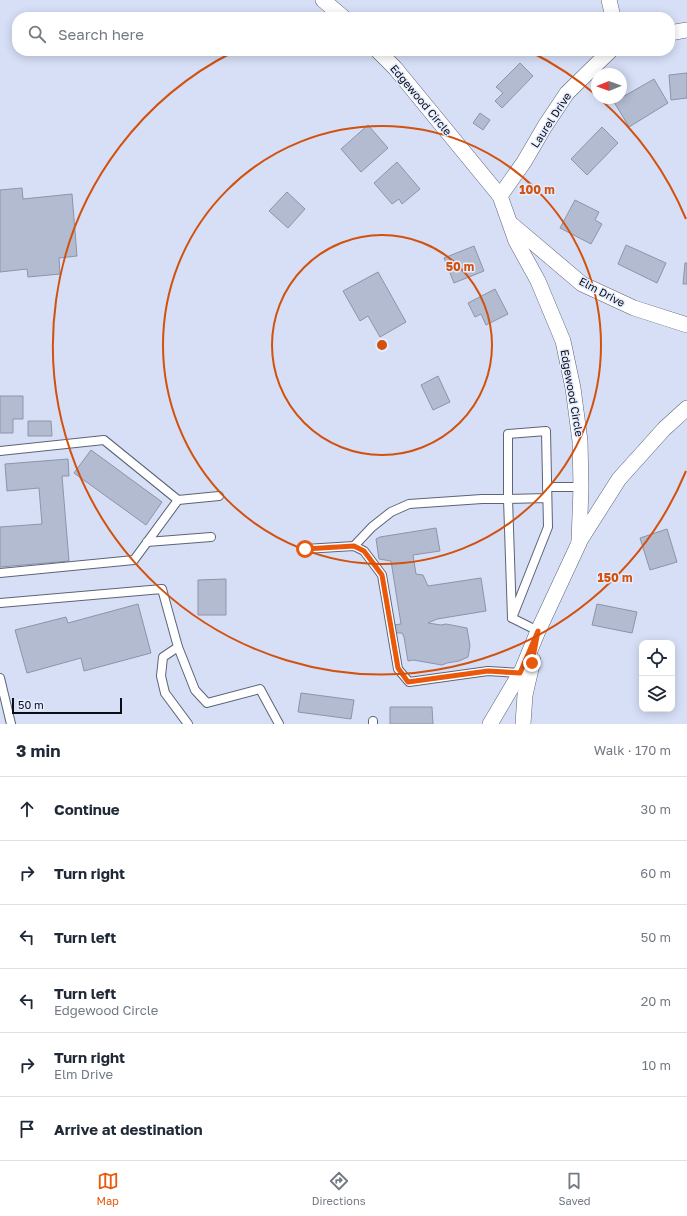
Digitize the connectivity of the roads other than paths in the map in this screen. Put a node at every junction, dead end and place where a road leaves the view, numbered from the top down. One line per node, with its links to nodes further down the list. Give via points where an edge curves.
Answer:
1 (323, 0): 3 (street)
2 (609, 0): 4 (street)
3 (337, 12)
4 (612, 12)
5 (687, 30): 6 (street)
6 (675, 33)
7 (383, 56): 9 (street, Edgewood Circle)
8 (605, 56): 9 (street, Laurel Drive, via 567,94)
9 (500, 196): 10 (street, Edgewood Circle)
10 (509, 223): 11 (street, Elm Drive, via 582,284 634,308); 15 (street, Edgewood Circle, via 538,281 563,341 580,441)
11 (687, 325)
12 (687, 408): 22 (street, via 664,429 619,479)
13 (0, 451): 19 (lane, via 104,440)
14 (547, 487): 15 (lane); 17 (lane); 18 (lane, via 546,431 508,434)
15 (581, 487): 22 (street, Edgewood Circle)
16 (219, 496): 19 (lane)
17 (547, 498): 18 (lane); 27 (lane, via 548,527)
18 (508, 499): 23 (lane, via 409,504 391,512); 27 (lane)
19 (178, 500): 21 (lane)
20 (211, 537): 21 (lane)
21 (147, 542): 25 (lane, via 134,560)
22 (579, 543): 28 (street, Edgewood Circle)
23 (354, 546): 24 (lane); 30 (lane, via 364,551 382,575 398,668 408,682 488,671)
24 (305, 549)
25 (0, 573)
26 (0, 603): 29 (lane, via 162,589)
27 (512, 618): 28 (lane)
28 (538, 631): 30 (street, Edgewood Circle); 36 (street, via 525,695)
29 (178, 647): 33 (lane, via 163,656 161,676 165,693); 34 (lane, via 196,690 207,703 260,689)
30 (520, 673): 35 (street, Edgewood Circle)
31 (0, 678): 32 (lane)
32 (11, 724)
33 (188, 724)
34 (279, 724)
35 (490, 724)
36 (523, 724)

